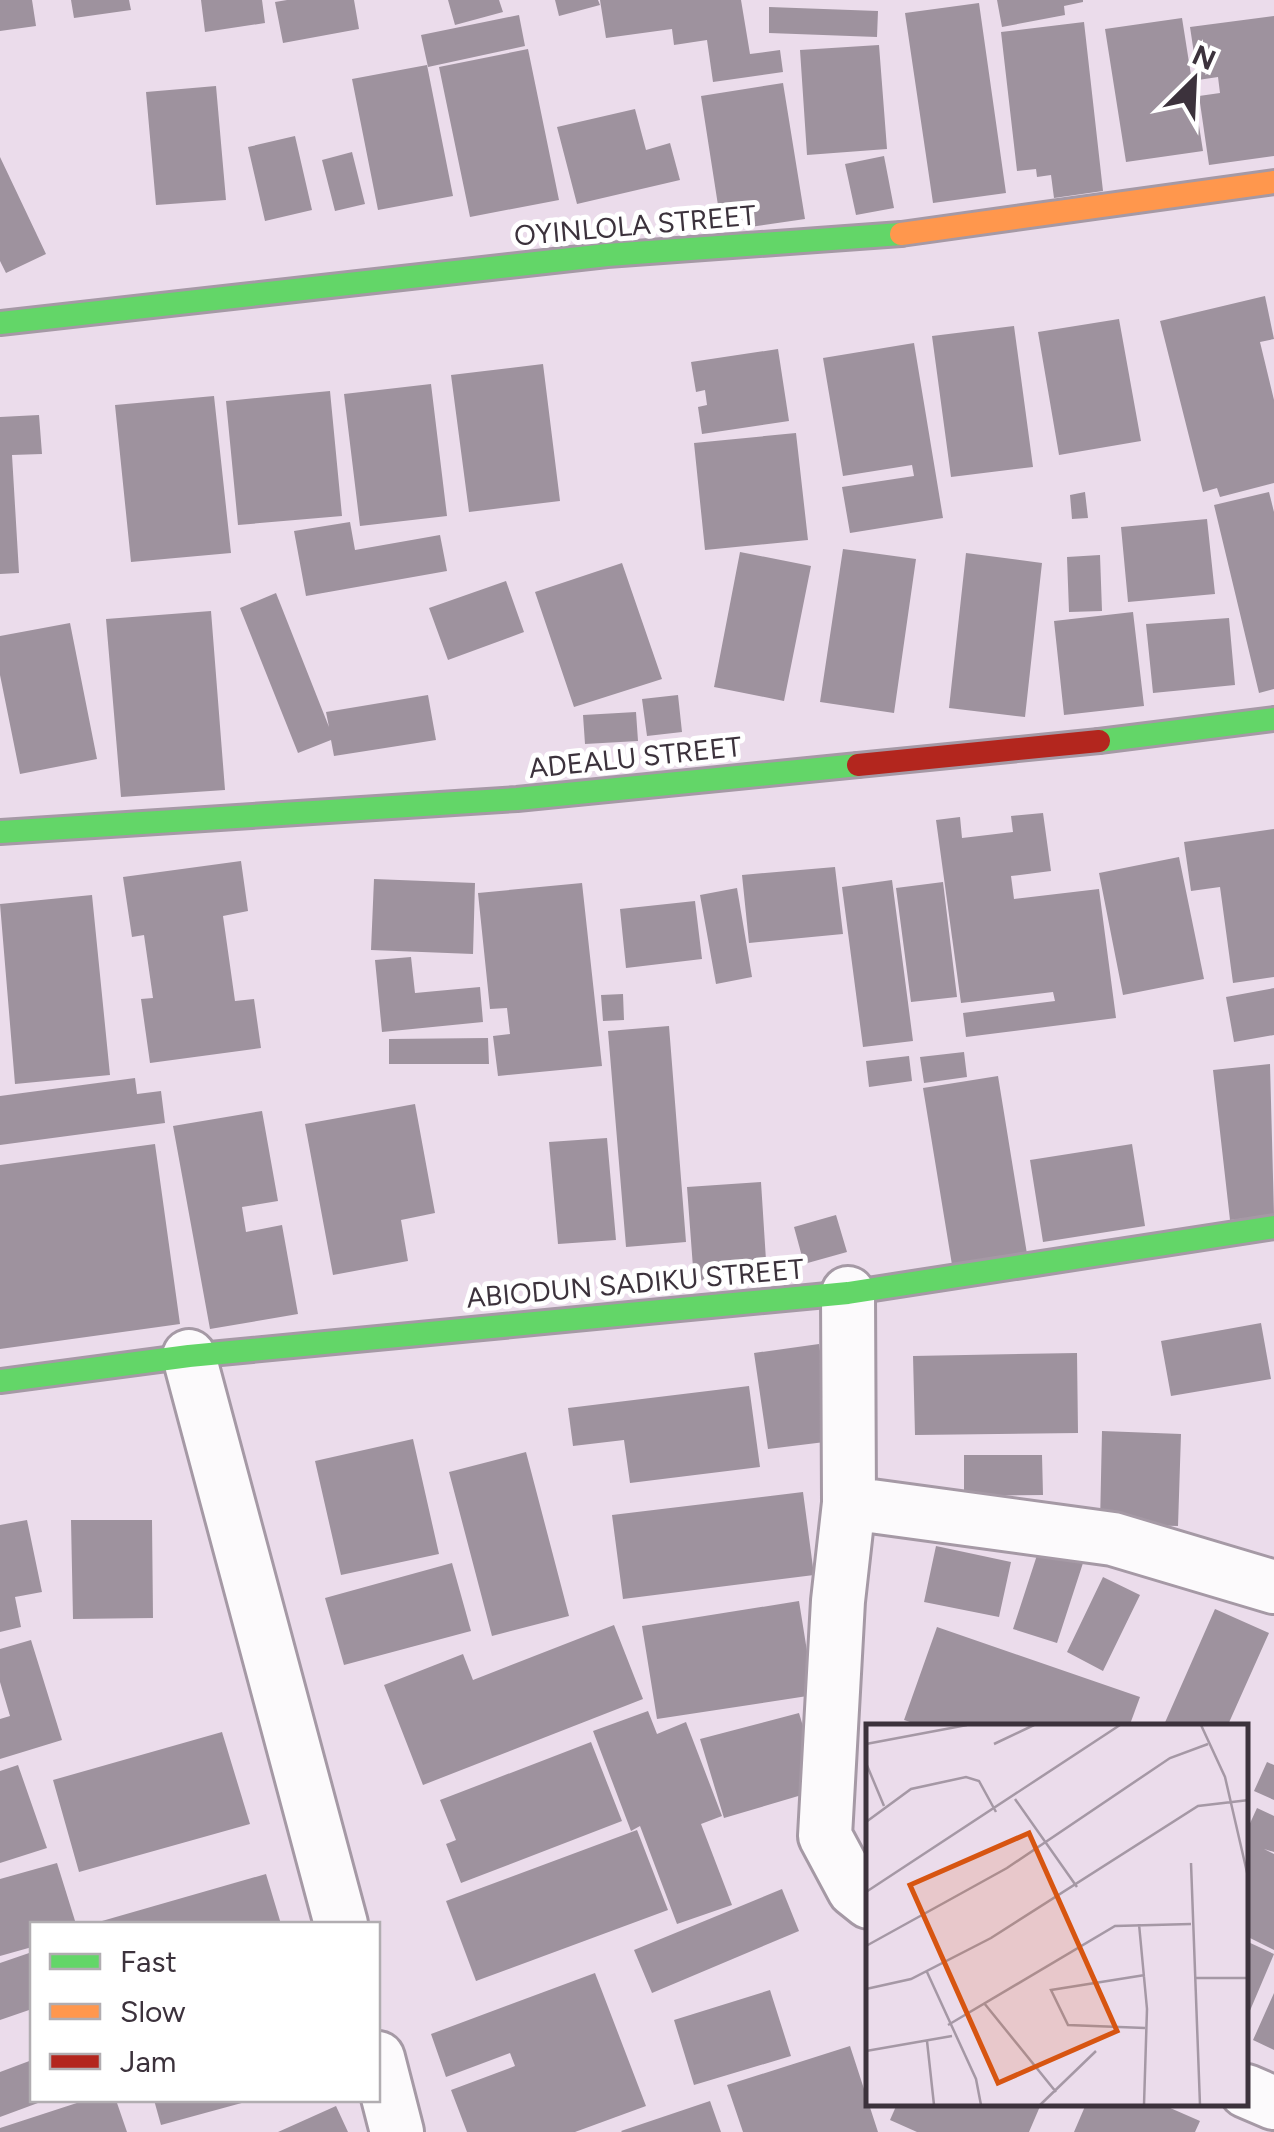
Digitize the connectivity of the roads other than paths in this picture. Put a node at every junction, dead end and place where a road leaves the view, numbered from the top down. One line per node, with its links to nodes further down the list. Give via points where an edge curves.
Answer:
1 (1274, 182): 2 (street, OYINLOLA STREET, via 939,231 607,255)
2 (0, 323)
3 (1274, 719): 4 (street, ADEALU STREET, via 517,800)
4 (0, 832)
5 (1274, 1227): 6 (street, ABIODUN SADIKU STREET)
6 (848, 1293): 7 (street, ABIODUN SADIKU STREET); 9 (street)
7 (189, 1356): 8 (street, ABIODUN SADIKU STREET); 12 (street)
8 (0, 1381)
9 (849, 1502): 10 (street, via 1112,1539); 11 (street, via 825,1836)
10 (1274, 1587)
11 (866, 1900)
12 (341, 1922)
13 (380, 2065): 16 (street)
14 (1249, 2092): 15 (street)
15 (1274, 2103)
16 (398, 2132)

